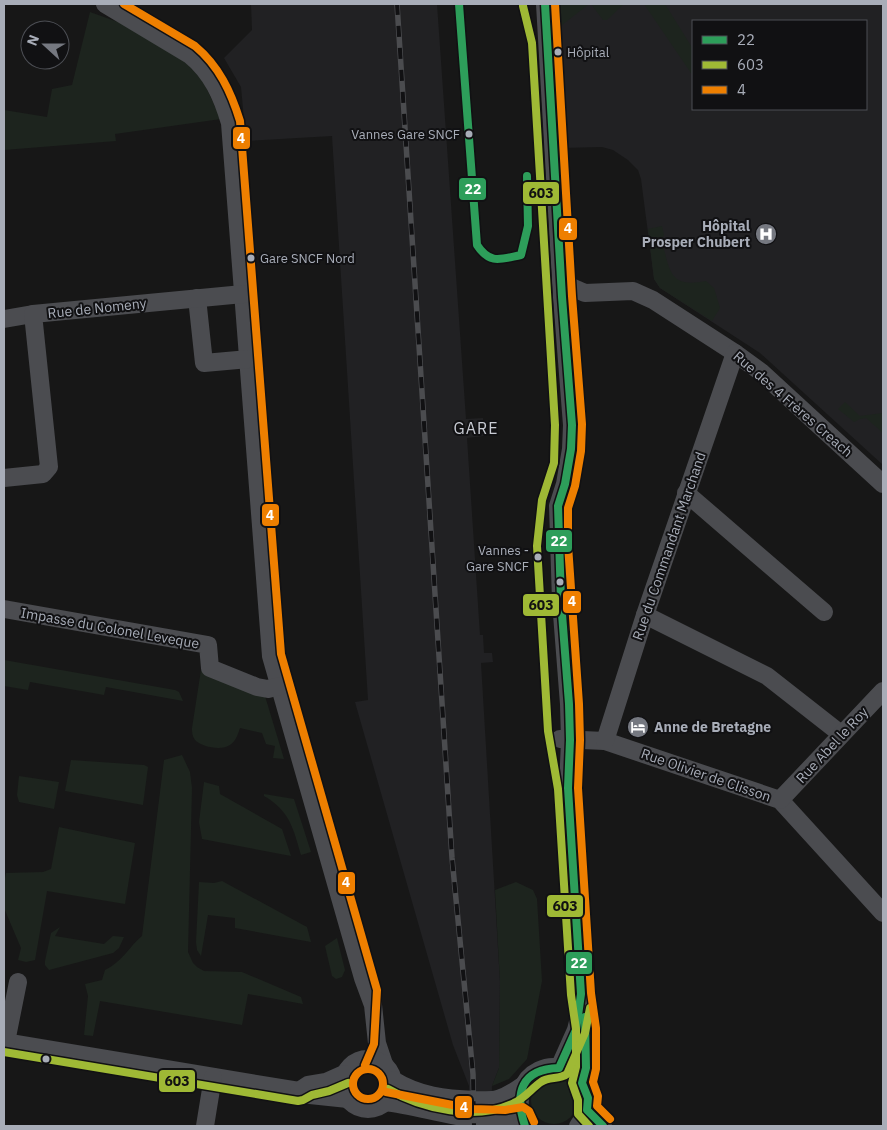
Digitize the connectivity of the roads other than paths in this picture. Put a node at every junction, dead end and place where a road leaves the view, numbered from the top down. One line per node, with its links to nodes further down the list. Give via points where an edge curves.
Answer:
1 (104, 4): 4 (street, via 190,55 221,95 233,136)
2 (545, 4): 3 (street)
3 (562, 283): 8 (street, Rue des 4 Frères Creach, via 585,293 633,291 653,300); 19 (street, via 572,424 571,450 558,506)
4 (243, 294): 5 (street, Rue de Nomeny); 9 (street)
5 (197, 298): 6 (street, Rue de Nomeny); 9 (street, via 204,363)
6 (33, 314): 7 (street); 10 (street, Rue de Nomeny, via 49,467 43,474)
7 (4, 319)
8 (735, 353): 11 (street, Rue des 4 Frères Creach, via 761,372); 12 (street, Rue du Commandant Marchand)
9 (249, 359): 16 (street, via 269,643)
10 (4, 478)
11 (883, 484)
12 (686, 493): 14 (street); 15 (street, Rue du Commandant Marchand)
13 (4, 609): 16 (street, Impasse du Colonel Leveque, via 208,645 210,668 257,688)
14 (824, 612)
15 (645, 614): 18 (street, via 767,676); 20 (street, Rue du Commandant Marchand)
16 (280, 686): 24 (street)
17 (883, 691): 18 (street, Rue Abel le Roy)
18 (841, 734): 21 (street, Rue Abel le Roy)
19 (565, 740): 20 (street, Rue Olivier de Clisson); 25 (street)
20 (605, 741): 21 (street, Rue Olivier de Clisson)
21 (780, 800): 22 (street, Rue Olivier de Clisson)
22 (883, 914)
23 (18, 982): 26 (street)
24 (367, 992): 27 (street, via 364,1042); 28 (street, via 373,1005 377,1044)
25 (581, 994): 29 (street, via 576,1030); 33 (street, via 586,1028 586,1068)
26 (5, 1042): 31 (street)
27 (356, 1061): 28 (street, via 371,1058); 30 (street)
28 (384, 1064): 32 (street)
29 (559, 1068): 33 (street, via 575,1075); 34 (street, via 549,1067 534,1074)
30 (344, 1074): 35 (street); 36 (street, via 342,1085)
31 (213, 1078): 35 (street); 41 (street)
32 (393, 1080): 34 (street, via 424,1094 471,1100 500,1098); 37 (street, via 390,1096)
33 (582, 1083): 38 (street, via 588,1098)
34 (522, 1086): 40 (street, via 519,1100)
35 (299, 1091): 36 (street)
36 (348, 1100): 37 (street, via 366,1109)
37 (385, 1102): 39 (street)
38 (587, 1110): 42 (street); 43 (street)
39 (431, 1119): 40 (street)
40 (523, 1122)
41 (205, 1126)
42 (578, 1126)
43 (603, 1126)

